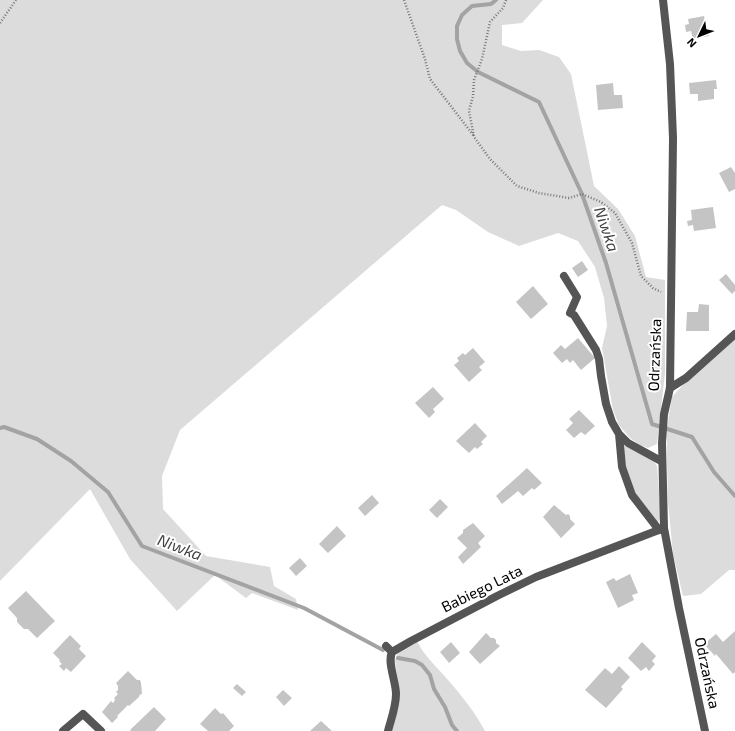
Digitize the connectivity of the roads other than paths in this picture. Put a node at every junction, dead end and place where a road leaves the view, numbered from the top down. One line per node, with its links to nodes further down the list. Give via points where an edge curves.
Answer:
1 (663, 0): 4 (street, Odrzańska, via 670,64 673,138)
2 (564, 276): 5 (street, via 577,297 570,313 574,315 596,350 606,404)
3 (735, 334): 4 (street, via 686,378)
4 (670, 388): 6 (street, Odrzańska, via 664,414)
5 (619, 434): 6 (street, via 628,443); 7 (street, via 622,467 632,495)
6 (662, 461): 7 (street, Odrzańska)
7 (661, 529): 10 (street, Babiego Lata, via 536,577 411,641 389,649 396,695); 11 (street, Odrzańska)
8 (63, 731): 9 (street, via 83,714)
9 (101, 731)
10 (388, 731)
11 (704, 731)

